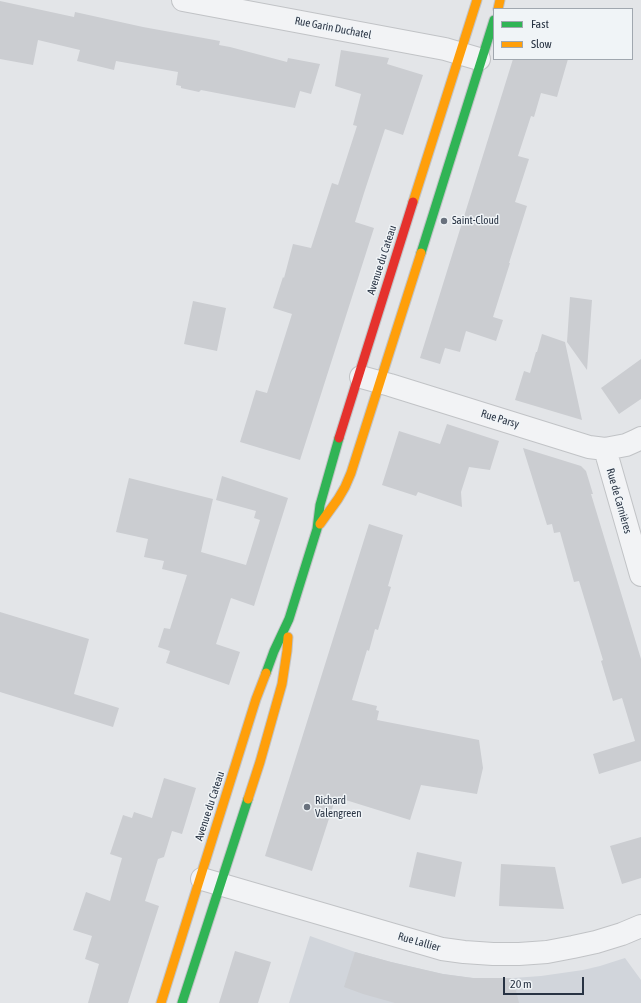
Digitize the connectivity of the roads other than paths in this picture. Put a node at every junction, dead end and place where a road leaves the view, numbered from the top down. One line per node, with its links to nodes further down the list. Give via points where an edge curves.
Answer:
1 (183, 0): 4 (street, Rue Garin Duchatel, via 433,46)
2 (477, 0): 4 (main road, Avenue du Cateau)
3 (493, 23): 5 (main road, Avenue du Cateau)
4 (460, 54): 5 (street, Rue Garin Duchatel); 6 (main road, Avenue du Cateau)
5 (482, 60): 7 (main road, Avenue du Cateau)
6 (358, 376): 7 (street, Rue Parsy); 10 (main road, Avenue du Cateau, via 324,489)
7 (380, 382): 9 (street, Rue Parsy, via 589,448); 10 (main road, Avenue du Cateau, via 345,487)
8 (641, 438): 9 (street, Rue Parsy, via 626,445)
9 (605, 449): 11 (street, Rue de Carnières)
10 (317, 528): 12 (main road, Avenue du Cateau)
11 (641, 575)
12 (289, 619): 13 (main road, Avenue du Cateau, via 256,699); 14 (main road, Avenue du Cateau, via 282,684 260,762)
13 (200, 878): 14 (street, Rue Lallier); 16 (main road, Avenue du Cateau)
14 (220, 884): 15 (street, Rue Lallier, via 442,949 464,952 547,952 596,942); 17 (main road, Avenue du Cateau)
15 (641, 926)
16 (160, 1003)
17 (182, 1003)

